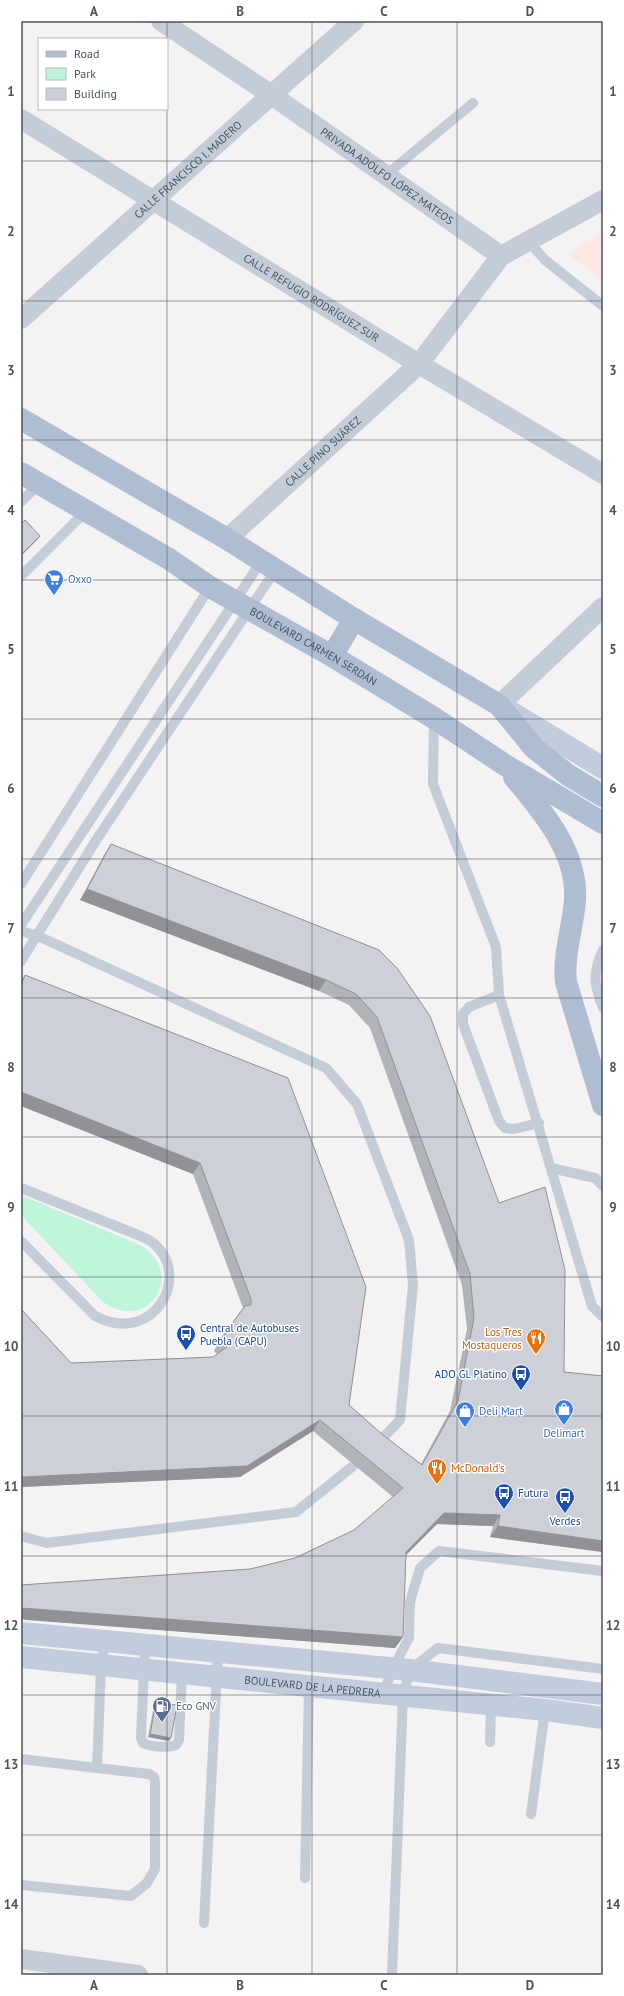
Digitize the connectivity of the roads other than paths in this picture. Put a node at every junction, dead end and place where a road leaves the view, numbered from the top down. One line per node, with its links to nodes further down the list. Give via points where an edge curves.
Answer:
1 (161, 21): 3 (street, PRIVADA ADOLFO LÓPEZ MATEOS)
2 (354, 21): 3 (street, CALLE FRANCISCO I. MADERO)
3 (273, 96): 6 (street, PRIVADA ADOLFO LÓPEZ MATEOS); 7 (street, CALLE FRANCISCO I. MADERO)
4 (473, 103): 6 (lane)
5 (21, 119): 7 (street, CALLE REFUGIO RODRÍGUEZ SUR)
6 (386, 175): 10 (street, PRIVADA ADOLFO LÓPEZ MATEOS)
7 (154, 200): 12 (street, CALLE FRANCISCO I. MADERO); 13 (street, CALLE REFUGIO RODRÍGUEZ SUR)
8 (603, 200): 9 (street)
9 (529, 242): 10 (street); 11 (lane, via 545,260)
10 (501, 256): 13 (street, CALLE PINO SUÁREZ)
11 (603, 306)
12 (21, 319)
13 (419, 364): 15 (street, CALLE REFUGIO RODRÍGUEZ SUR); 19 (street, CALLE PINO SUÁREZ)
14 (21, 419): 19 (main road)
15 (603, 474)
16 (30, 479): 17 (lane); 18 (main road, BOULEVARD CARMEN SERDÁN)
17 (21, 502)
18 (86, 511): 21 (lane); 22 (main road, BOULEVARD CARMEN SERDÁN, via 169,559)
19 (227, 538): 20 (main road)
20 (269, 564): 23 (lane); 23 (lane); 25 (main road)
21 (21, 576)
22 (210, 587): 23 (main road, BOULEVARD CARMEN SERDÁN); 33 (lane)
23 (241, 606): 26 (main road, BOULEVARD CARMEN SERDÁN); 34 (lane); 36 (lane)
24 (603, 607): 27 (street)
25 (354, 619): 26 (main road); 27 (main road)
26 (332, 656): 28 (main road, BOULEVARD CARMEN SERDÁN)
27 (499, 705): 30 (street); 31 (main road, via 534,748 568,775)
28 (434, 718): 29 (main road, BOULEVARD CARMEN SERDÁN); 39 (lane, via 432,784 496,947)
29 (504, 765): 32 (main road, BOULEVARD CARMEN SERDÁN); 41 (main road, via 549,821 569,863 575,901 564,968)
30 (603, 768)
31 (603, 796)
32 (603, 823)
33 (21, 884)
34 (21, 925)
35 (21, 931): 36 (lane)
36 (38, 936): 38 (lane); 48 (lane, via 326,1068 357,1104 409,1240 413,1285 400,1420)
37 (603, 950): 40 (lane, via 597,963 595,990)
38 (21, 961)
39 (499, 995): 42 (lane); 42 (lane, via 469,1007 463,1014 462,1024 499,1121 505,1128 514,1129)
40 (603, 1008)
41 (603, 1105)
42 (539, 1122): 43 (lane)
43 (551, 1168): 44 (lane, via 595,1178); 47 (lane, via 592,1306)
44 (603, 1186)
45 (21, 1188): 46 (lane, via 152,1242 163,1255 168,1267 169,1283 164,1298 154,1312 140,1321 120,1325 107,1322 90,1311)
46 (21, 1241)
47 (603, 1317)
48 (375, 1446)
49 (353, 1466): 50 (lane, via 296,1512 46,1543)
50 (21, 1536)
51 (603, 1571): 58 (lane, via 439,1551 420,1568 410,1602 409,1638)
52 (21, 1633): 53 (street)
53 (105, 1641): 54 (street); 57 (lane)
54 (145, 1645): 55 (street); 60 (lane)
55 (218, 1652): 58 (street); 62 (lane)
56 (21, 1657): 57 (street, BOULEVARD DE LA PEDRERA)
57 (101, 1666): 60 (street, BOULEVARD DE LA PEDRERA); 71 (lane)
58 (402, 1669): 59 (lane, via 438,1648); 64 (street); 65 (lane); 65 (lane)
59 (603, 1669)
60 (143, 1670): 61 (street, BOULEVARD DE LA PEDRERA); 61 (lane, via 141,1738 143,1743 148,1745 170,1747 176,1745 179,1740)
61 (182, 1674): 62 (street, BOULEVARD DE LA PEDRERA)
62 (216, 1677): 63 (street, BOULEVARD DE LA PEDRERA); 75 (lane)
63 (309, 1686): 65 (street, BOULEVARD DE LA PEDRERA); 73 (lane)
64 (603, 1694)
65 (393, 1695): 66 (street, BOULEVARD DE LA PEDRERA); 79 (lane)
66 (491, 1704): 67 (street, BOULEVARD DE LA PEDRERA); 69 (lane)
67 (544, 1710): 68 (street, BOULEVARD DE LA PEDRERA); 72 (lane)
68 (603, 1718)
69 (490, 1742)
70 (21, 1759): 71 (lane)
71 (97, 1768): 74 (lane, via 149,1774 154,1777 155,1870 147,1883 131,1896)
72 (531, 1814)
73 (305, 1878)
74 (21, 1885)
75 (204, 1924)
76 (24, 1965): 77 (street)
77 (113, 1973): 78 (street)
78 (138, 1975)
79 (392, 1975)

